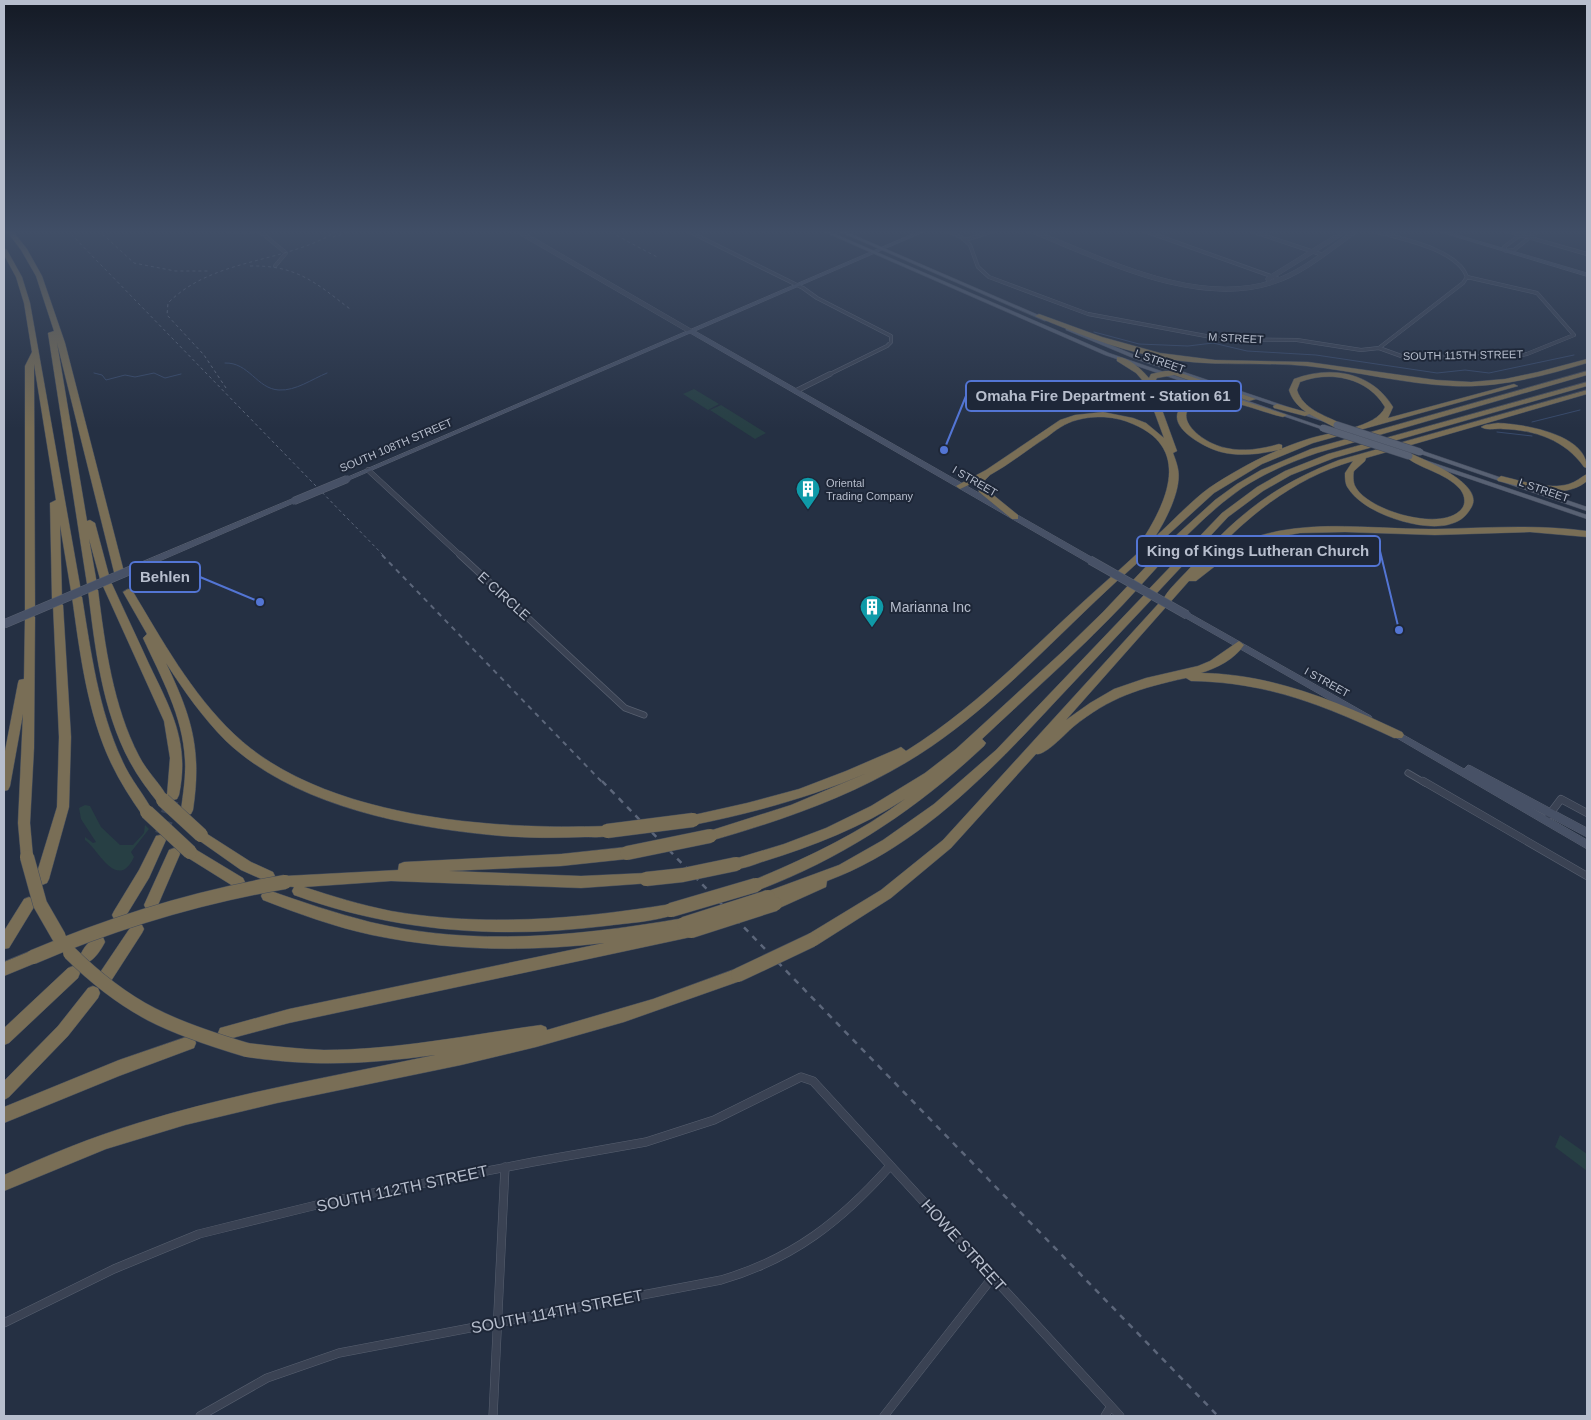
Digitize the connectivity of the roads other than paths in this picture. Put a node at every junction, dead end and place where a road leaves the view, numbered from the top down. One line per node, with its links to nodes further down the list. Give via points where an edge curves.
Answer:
1 (24, 296): 15 (highway)
2 (45, 296): 11 (highway)
3 (630, 296): 13 (street, I STREET)
4 (771, 296): 13 (main road, SOUTH 108TH STREET)
5 (814, 296): 23 (street, via 887,333 892,339 887,346)
6 (975, 296): 16 (main road, L STREET)
7 (993, 296): 12 (main road, L STREET)
8 (1040, 296): 14 (street, M STREET, via 1092,315 1222,339 1290,339 1361,350)
9 (1446, 296): 14 (street)
10 (1539, 296): 14 (street, SOUTH 115TH STREET, via 1574,334 1516,356 1404,357)
11 (50, 313): 34 (highway); 48 (highway, via 61,343)
12 (1039, 316): 17 (highway, via 1110,344 1161,356 1212,362 1311,364 1443,383 1500,382); 25 (main road, L STREET, via 1131,355)
13 (690, 331): 23 (main road, I STREET); 36 (main road, SOUTH 108TH STREET)
14 (1379, 348)
15 (36, 351): 37 (highway); 51 (highway, via 29,366)
16 (1120, 359): 19 (main road, L STREET); 21 (highway, via 1139,371)
17 (1587, 361)
18 (1587, 365): 28 (highway)
19 (1162, 373): 21 (highway, via 1150,379); 25 (highway, via 1178,374); 26 (main road, L STREET)
20 (1587, 373): 53 (highway, via 1321,449 1255,476 1206,512)
21 (1149, 384): 39 (highway, via 1170,437)
22 (1587, 384): 79 (highway, bridge, via 1331,456 1288,473 1260,489 1226,515 1016,736 963,787 913,827 808,891)
23 (796, 391): 42 (main road, I STREET)
24 (1587, 392): 29 (highway)
25 (1305, 414): 27 (main road, L STREET)
26 (1284, 415): 30 (highway, via 1218,399 1193,402 1181,411 1179,417 1194,437 1221,449 1254,452); 33 (main road, L STREET, bridge)
27 (1337, 424): 28 (highway, via 1297,399 1293,390 1297,381 1325,374 1350,378 1373,388 1384,398 1389,410 1384,417); 31 (main road, L STREET, bridge)
28 (1366, 426): 30 (highway)
29 (1434, 437): 32 (highway); 35 (highway, via 1490,426 1517,427 1561,442)
30 (1310, 441): 47 (highway, via 1272,455 1226,481)
31 (1420, 452): 41 (main road, L STREET)
32 (1368, 455): 33 (highway, via 1352,466 1348,479 1354,490 1382,510 1424,523 1446,522 1465,512 1468,497 1458,483); 49 (highway, via 1306,475 1261,502 1221,538)
33 (1408, 456): 45 (main road, L STREET)
34 (74, 464): 60 (highway, via 111,693 124,738 143,775); 60 (highway, via 106,582 170,721 177,759 176,783)
35 (1587, 465)
36 (368, 470): 50 (main road, SOUTH 108TH STREET, bridge); 56 (street, E CIRCLE, via 625,708)
37 (54, 471): 72 (highway, via 65,737 63,807); 73 (highway, bridge, via 91,684 106,743 122,777 147,812 190,852)
38 (989, 472): 39 (highway, via 1063,422 1095,415 1122,418 1152,431 1167,447); 42 (highway); 44 (highway, via 981,480 982,490)
39 (1174, 474): 47 (highway, via 1169,500 1158,525)
40 (1587, 477): 41 (highway, via 1578,485 1559,488)
41 (1501, 479): 43 (main road, L STREET)
42 (960, 486): 44 (main road, I STREET)
43 (1587, 509)
44 (1015, 517): 52 (main road, I STREET, bridge)
45 (1587, 517)
46 (1587, 534): 49 (highway, via 1526,528 1288,532 1256,539 1228,551)
47 (1116, 576): 55 (highway)
48 (128, 592): 55 (highway, bridge, via 155,638 214,720 247,752 284,776 350,801 430,822 547,833 607,831 693,820 772,803 845,778 920,742); 62 (highway, via 185,719 192,767)
49 (1165, 604): 61 (highway)
50 (4, 624)
51 (30, 644): 59 (highway); 81 (highway, bridge, via 24,823 27,856 40,904)
52 (1239, 645): 54 (highway, via 1214,665); 57 (main road, I STREET)
53 (1045, 674): 69 (highway, bridge, via 940,769 902,795 820,837 736,864 683,875 581,882); 74 (highway, bridge, via 968,755 917,800 852,842 756,885 671,910 566,924 477,927 423,923 373,914)
54 (1162, 679): 57 (highway, via 1224,678 1276,687 1333,706); 61 (highway, via 1128,688 1089,710 1048,743)
55 (980, 702): 69 (highway, bridge, via 928,742 864,780 802,807 710,836 627,853)
56 (644, 715)
57 (1398, 735): 64 (main road, I STREET)
58 (1408, 773): 71 (street)
59 (4, 786)
60 (168, 797): 70 (highway, bridge, via 201,836)
61 (990, 799): 90 (highway, bridge, via 947,844 903,882 864,910 812,940 690,994)
62 (187, 810)
63 (1587, 813): 64 (street, via 1561,799)
64 (1548, 816): 65 (main road, I STREET); 67 (main road, I STREET)
65 (1587, 833)
66 (160, 840): 78 (highway)
67 (1587, 844)
68 (174, 854): 77 (highway)
69 (352, 874): 86 (highway, bridge, via 222,893 145,915 52,948)
70 (268, 876)
71 (1587, 876)
72 (42, 880)
73 (238, 882)
74 (299, 891)
75 (268, 896): 79 (highway, via 327,918 373,930 469,943 521,944 599,939)
76 (29, 903): 83 (highway)
77 (151, 905)
78 (119, 915)
79 (687, 927): 91 (highway)
80 (137, 929): 88 (highway)
81 (59, 937)
82 (98, 942): 85 (highway)
83 (4, 943)
84 (70, 953): 90 (highway, bridge, via 100,983 135,1008 187,1032 247,1050 334,1057 383,1055)
85 (86, 956)
86 (4, 970)
87 (73, 972): 92 (highway)
88 (106, 976)
89 (93, 992): 95 (highway, via 63,1031)
90 (596, 1023): 99 (highway, via 508,1047 238,1103 138,1130)
91 (225, 1033)
92 (4, 1038)
93 (189, 1044): 96 (highway, via 119,1068)
94 (806, 1077): 97 (street, HOWE STREET, via 813,1080); 98 (street, SOUTH 112TH STREET, via 736,1113 683,1133 620,1148)
95 (4, 1092)
96 (4, 1115)
97 (890, 1166): 100 (street, HOWE STREET); 101 (street, SOUTH 114TH STREET, via 826,1230 797,1250 761,1268 720,1280)
98 (505, 1167): 101 (street); 102 (street, SOUTH 112TH STREET, via 227,1226 128,1263)
99 (4, 1183)
100 (992, 1278): 103 (street, HOWE STREET); 106 (street)
101 (498, 1322): 104 (street, SOUTH 114TH STREET, via 315,1360 247,1388); 105 (street)
102 (4, 1323)
103 (1111, 1406): 107 (street); 108 (street, HOWE STREET)
104 (200, 1416)
105 (493, 1416)
106 (884, 1416)
107 (1105, 1416)
108 (1120, 1416)

